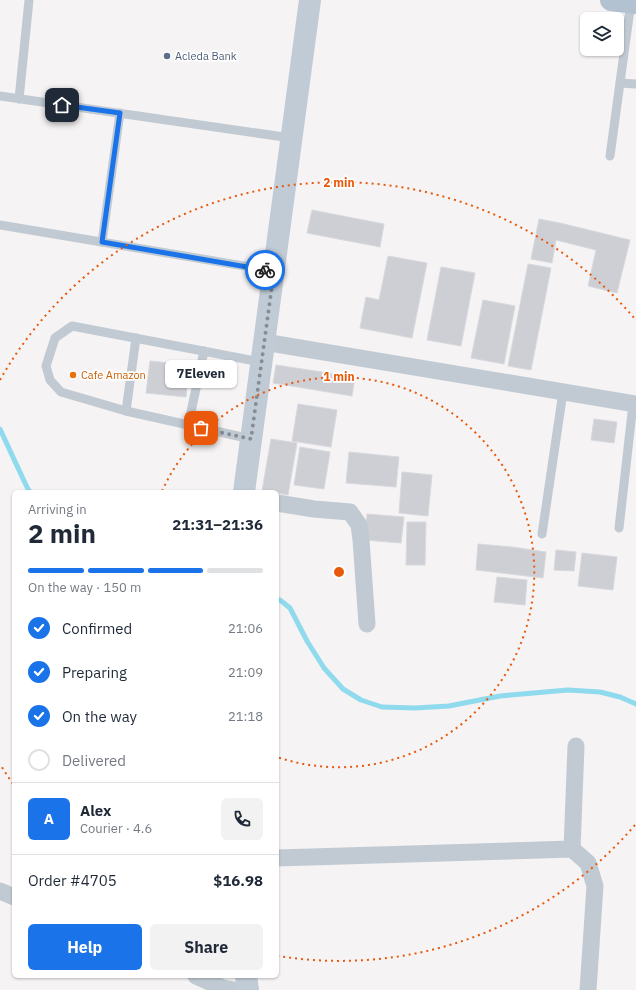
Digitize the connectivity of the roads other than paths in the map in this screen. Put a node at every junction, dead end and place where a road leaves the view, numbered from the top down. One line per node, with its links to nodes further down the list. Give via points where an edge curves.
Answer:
1 (29, 0): 7 (lane)
2 (310, 0): 9 (main road)
3 (626, 2): 4 (lane)
4 (620, 83): 5 (lane); 10 (lane)
5 (636, 84)
6 (0, 96): 7 (lane)
7 (19, 99): 8 (lane)
8 (120, 113): 9 (lane); 12 (lane)
9 (292, 138): 13 (main road)
10 (610, 156)
11 (0, 225): 12 (lane)
12 (102, 242): 13 (lane)
13 (274, 271): 16 (main road)
14 (136, 338): 15 (lane); 19 (lane); 19 (lane, via 72,326 55,338 46,366 50,380 61,392)
15 (204, 351): 16 (lane); 20 (lane)
16 (263, 352): 17 (street); 21 (main road)
17 (563, 392): 18 (street); 25 (lane)
18 (634, 404): 24 (lane)
19 (126, 411): 20 (lane)
20 (188, 426): 21 (lane)
21 (251, 439): 22 (main road)
22 (244, 490)
23 (279, 503): 26 (street, via 350,512 359,525)
24 (618, 528)
25 (542, 534)
26 (367, 624)
27 (576, 746): 28 (street)
28 (572, 849): 29 (street); 36 (street, via 588,863 595,886)
29 (279, 858)
30 (0, 891): 31 (street)
31 (12, 896)
32 (200, 978): 34 (street)
33 (246, 978): 35 (main road)
34 (234, 990)
35 (248, 990)
36 (588, 990)

